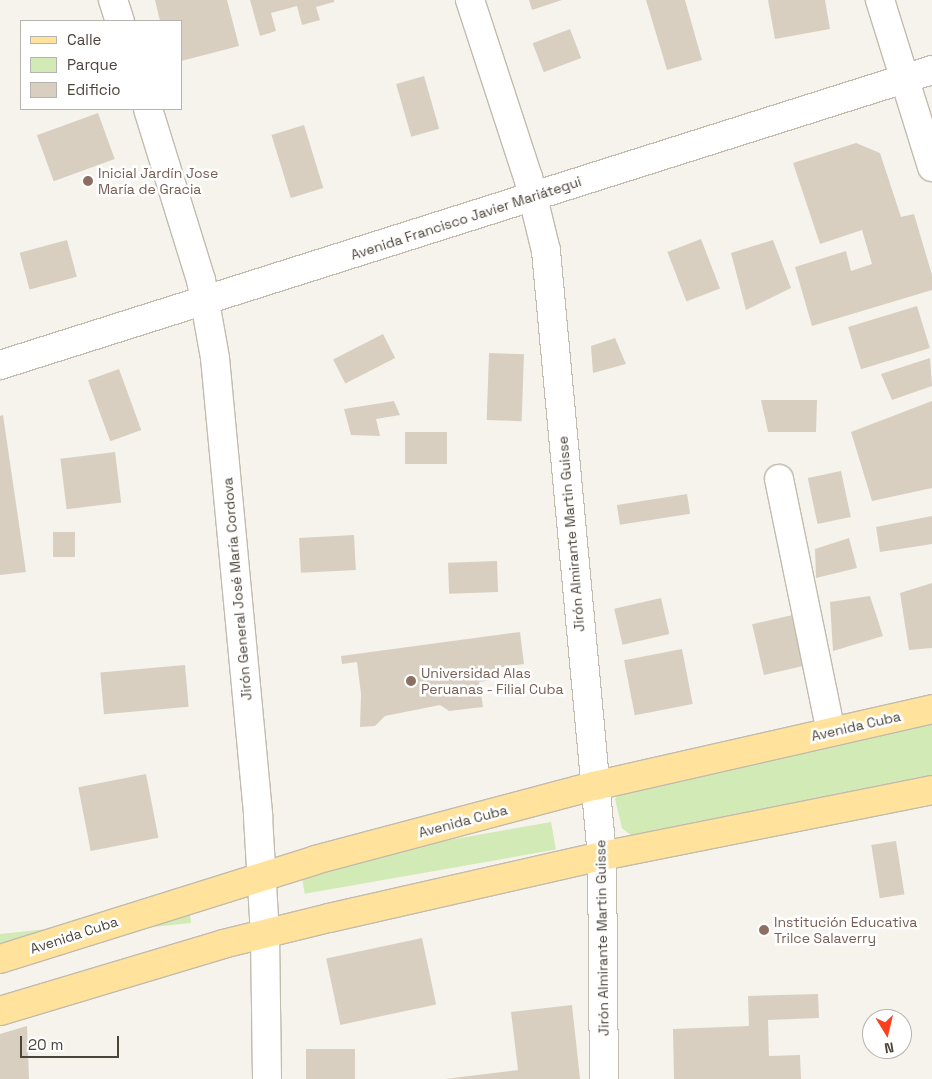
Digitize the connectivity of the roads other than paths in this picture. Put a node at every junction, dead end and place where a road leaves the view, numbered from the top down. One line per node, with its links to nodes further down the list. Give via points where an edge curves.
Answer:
1 (114, 0): 4 (street)
2 (470, 0): 9 (street, Jirón Almirante Martin Guisse)
3 (880, 0): 6 (street)
4 (120, 20)
5 (932, 70): 6 (street, Avenida Francisco Javier Mariátegui)
6 (905, 79): 8 (street); 9 (street, Avenida Francisco Javier Mariátegui)
7 (148, 110): 10 (street, Jirón General José María Cordova)
8 (932, 167)
9 (532, 197): 10 (street, Avenida Francisco Javier Mariátegui); 15 (street, Jirón Almirante Martin Guisse, via 546,250)
10 (205, 300): 11 (street, Avenida Francisco Javier Mariátegui); 18 (street, Jirón General José María Cordova, via 215,358)
11 (0, 365)
12 (779, 479): 14 (street)
13 (932, 709): 14 (main road, Avenida Cuba)
14 (831, 732): 15 (main road, Avenida Cuba)
15 (594, 786): 17 (street, Jirón Almirante Martin Guisse); 18 (main road, Avenida Cuba)
16 (932, 790): 17 (main road)
17 (602, 856): 19 (main road); 23 (street, Jirón Almirante Martin Guisse)
18 (262, 875): 19 (street, Jirón General José María Cordova); 20 (main road, Avenida Cuba)
19 (265, 934): 21 (main road); 22 (street, Jirón General José María Cordova)
20 (0, 958)
21 (0, 1010)
22 (267, 1079)
23 (604, 1079)

